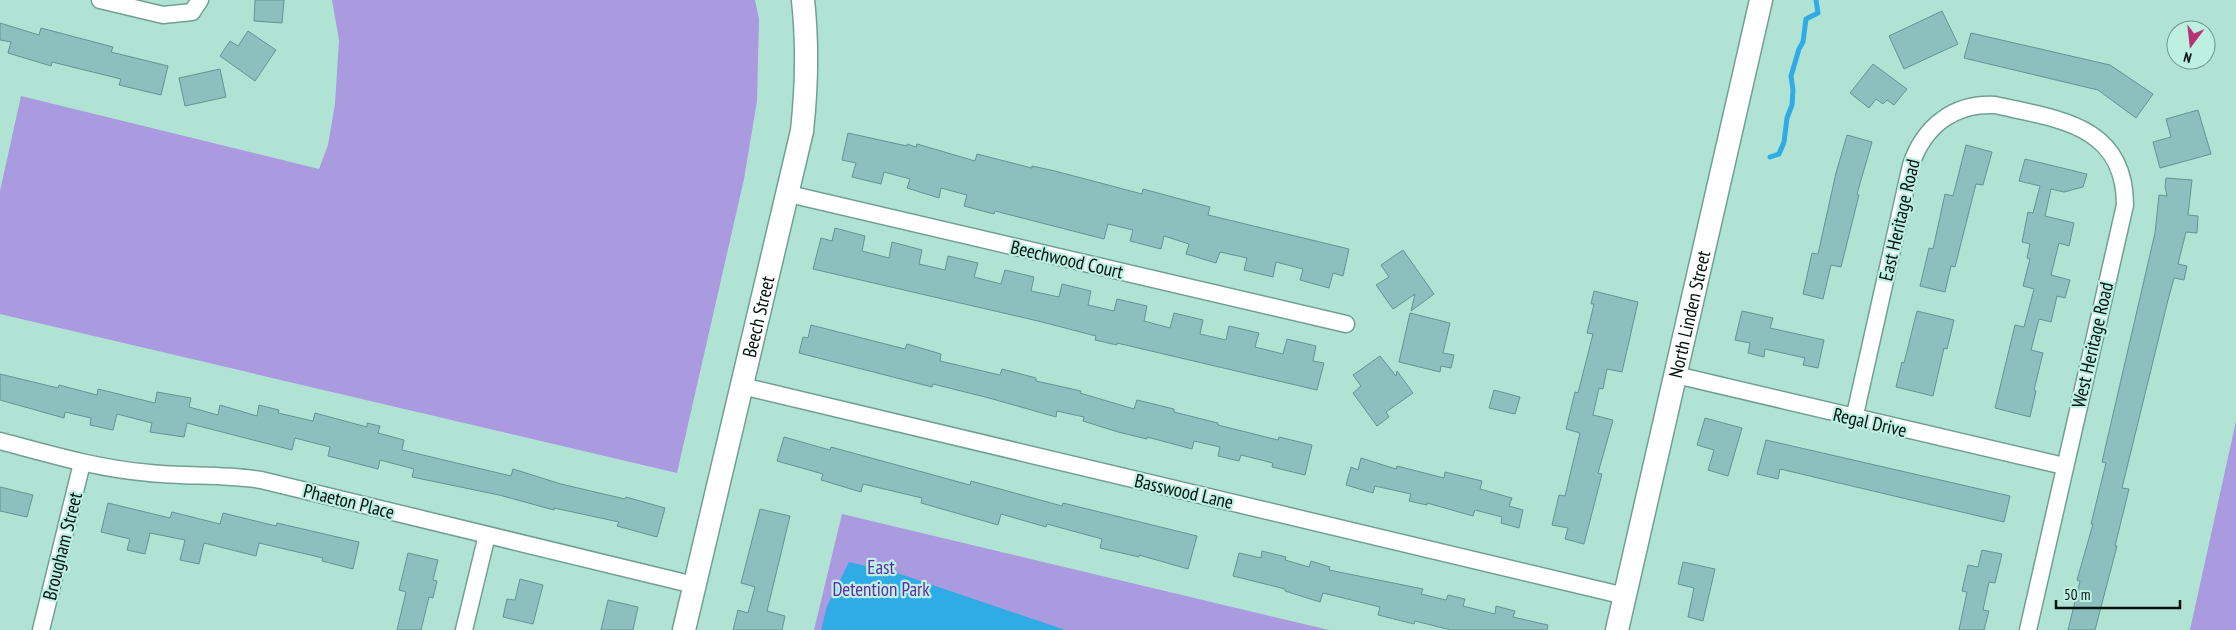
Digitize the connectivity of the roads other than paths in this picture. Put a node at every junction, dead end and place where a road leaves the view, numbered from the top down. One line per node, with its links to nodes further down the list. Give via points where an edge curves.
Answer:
1 (100, 0): 4 (street, via 163,15)
2 (803, 0): 6 (street, Beech Street, via 807,41 806,95 802,131)
3 (1761, 0): 8 (street, North Linden Street)
4 (196, 6)
5 (2029, 113): 10 (street, East Heritage Road, via 1995,105 1971,106 1948,115 1921,141 1911,164); 13 (street, West Heritage Road, via 2068,123 2098,139 2119,168 2125,192 2125,205)
6 (788, 194): 7 (street, Beechwood Court); 9 (street, Beech Street)
7 (1346, 324)
8 (1676, 375): 10 (street, Regal Drive); 16 (street, North Linden Street)
9 (742, 386): 15 (street, Beech Street); 16 (street, Basswood Lane)
10 (1854, 418): 13 (street, Regal Drive)
11 (0, 441): 12 (street, Phaeton Place)
12 (82, 462): 14 (street, Phaeton Place, via 148,473 232,475 261,480); 17 (street, Brougham Street)
13 (2064, 466): 21 (street, West Heritage Road)
14 (487, 535): 15 (street, Phaeton Place); 18 (street)
15 (694, 585): 19 (street, Beech Street)
16 (1625, 596): 20 (street, North Linden Street)
17 (41, 630)
18 (464, 630)
19 (684, 630)
20 (1617, 630)
21 (2028, 630)

